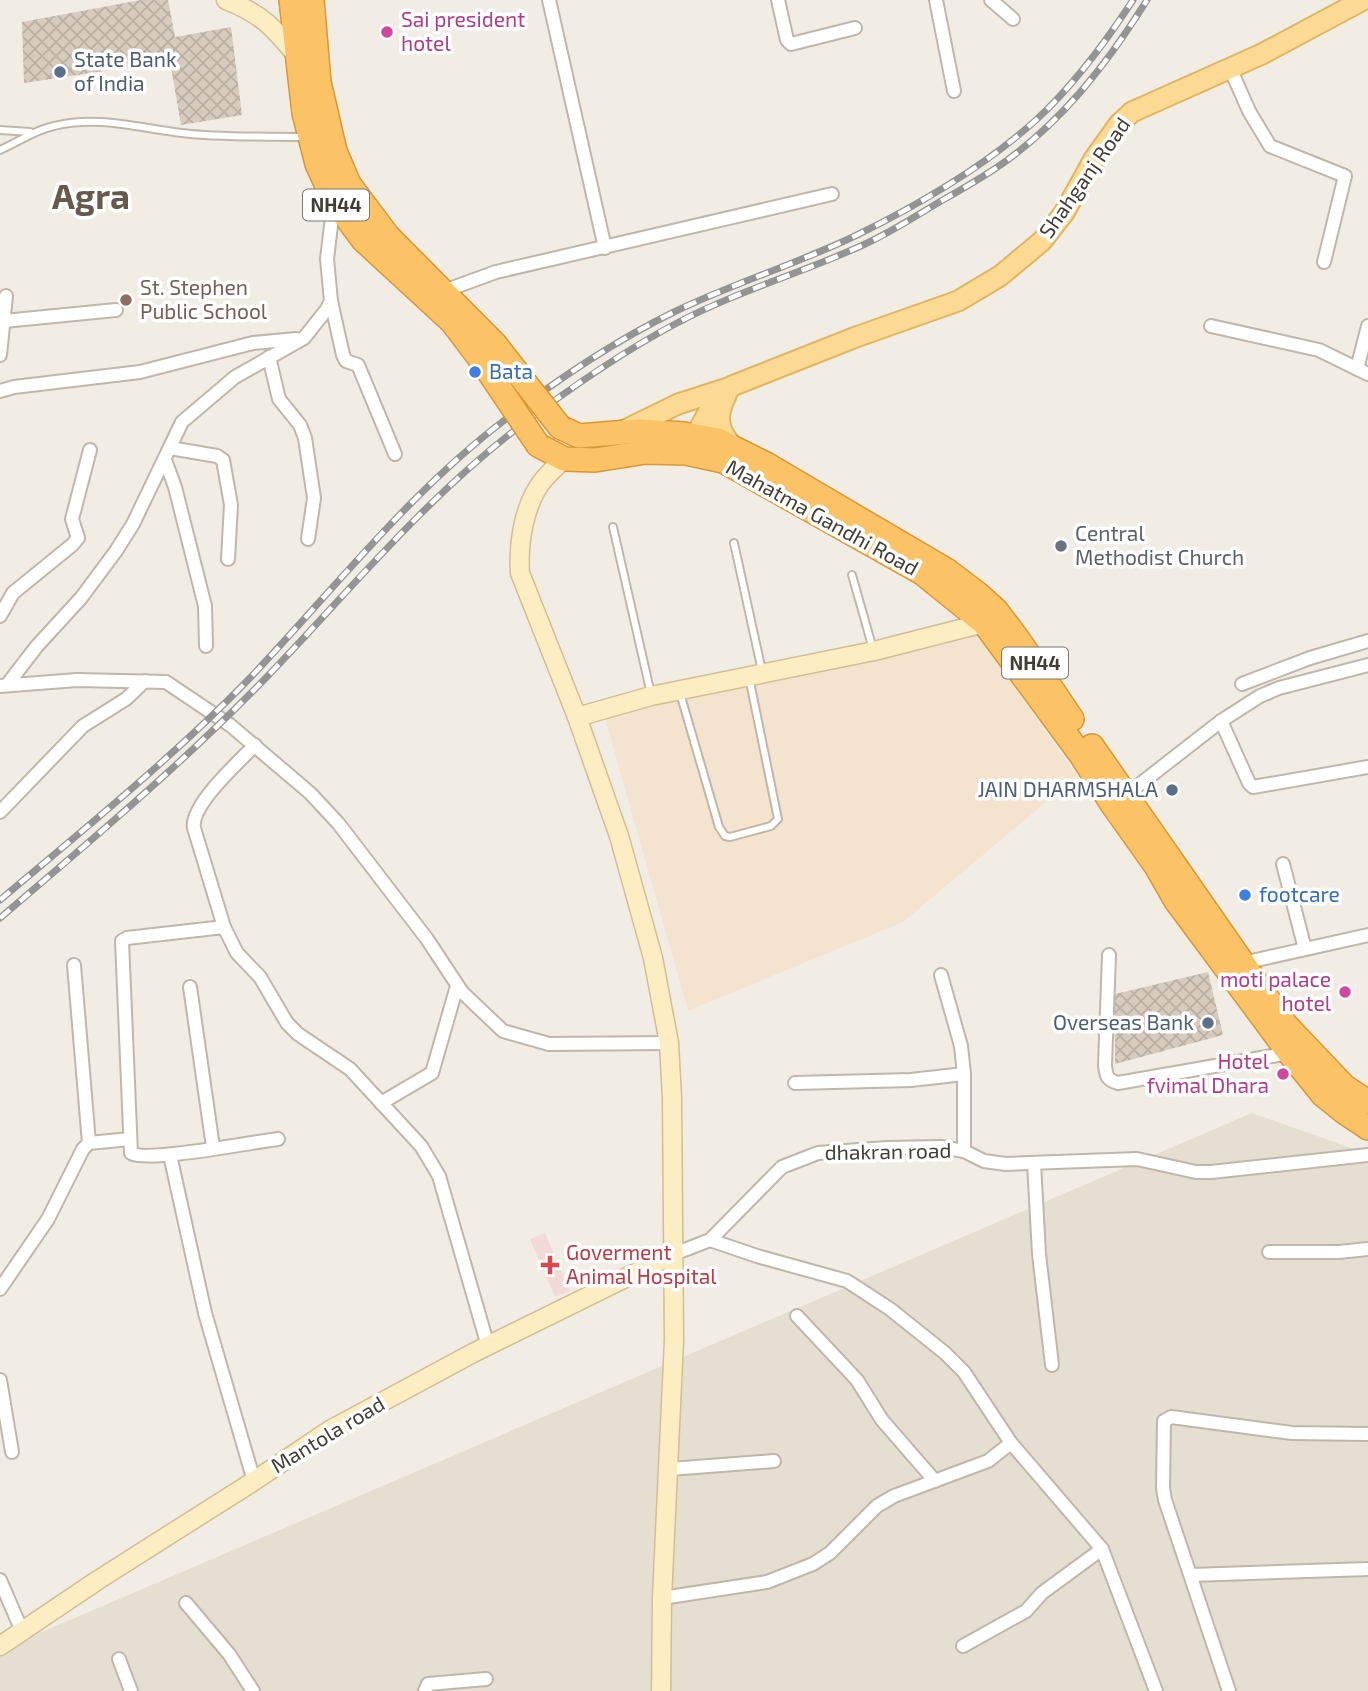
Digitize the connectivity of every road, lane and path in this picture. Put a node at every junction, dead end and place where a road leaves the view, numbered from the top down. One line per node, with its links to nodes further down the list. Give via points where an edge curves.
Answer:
1 (226, 0): 10 (street, via 266,20)
2 (549, 0): 19 (street)
3 (778, 0): 9 (street, via 791,44)
4 (936, 0): 12 (street)
5 (991, 0): 8 (street)
6 (1363, 0): 11 (main road, Shahganj Road)
7 (306, 2): 10 (highway, Mahatma Gandhi Road / NH44); 21 (highway, Mahatma Gandhi Road / NH44, via 335,151 349,184 388,236)
8 (1013, 19)
9 (855, 28)
10 (298, 57): 15 (highway, Mahatma Gandhi Road / NH44)
11 (1230, 68): 20 (street, via 1270,146 1345,176); 33 (main road, Shahganj Road, via 1132,112 1094,159 1064,213 1042,241 1000,276 958,302)
12 (954, 91)
13 (0, 130): 14 (lane)
14 (32, 132): 15 (lane, via 94,121 183,133); 16 (lane)
15 (310, 137): 18 (highway, Mahatma Gandhi Road / NH44)
16 (0, 150)
17 (832, 194): 19 (street)
18 (334, 201): 23 (street, via 327,259); 29 (highway, Mahatma Gandhi Road / NH44, via 363,240)
19 (605, 248): 21 (street, via 496,272)
20 (1324, 261)
21 (444, 291): 29 (highway, Mahatma Gandhi Road / NH44)
22 (6, 296): 25 (street)
23 (331, 301): 28 (street); 40 (street, via 343,355 358,365)
24 (116, 310): 25 (street)
25 (5, 321): 30 (street)
26 (1211, 326): 32 (street, via 1319,350)
27 (1368, 326): 32 (street)
28 (304, 338): 31 (street); 34 (street, via 253,343 140,372)
29 (487, 351): 35 (highway, Mahatma Gandhi Road / NH44, bridge, via 560,427 579,436); 41 (highway, Mahatma Gandhi Road / NH44, bridge, via 538,445)
30 (0, 355)
31 (270, 357): 39 (street, via 235,377 183,422); 43 (street, via 279,399 305,438 314,498)
32 (1362, 371)
33 (732, 386): 35 (main road, Shahganj Road, via 678,404); 36 (main road, Shahganj Road, via 710,409); 37 (main road, via 718,416 721,431)
34 (0, 391)
35 (618, 433): 36 (highway, Mahatma Gandhi Road / NH44, via 639,431)
36 (690, 444): 37 (highway, Mahatma Gandhi Road / NH44, via 718,440); 41 (highway, Mahatma Gandhi Road / NH44, via 595,460); 48 (highway, Mahatma Gandhi Road / NH44, via 922,573)
37 (733, 447): 64 (highway, Mahatma Gandhi Road / NH44, via 948,571 996,610)
38 (90, 450): 47 (street, via 72,519 78,538 13,593)
39 (167, 454): 45 (street, via 223,460 231,505); 50 (street, via 205,606); 57 (street, via 116,551)
40 (395, 454)
41 (564, 459): 60 (street, via 536,491 525,520 519,558 525,588)
42 (613, 527): 59 (lane)
43 (308, 539)
44 (734, 542): 54 (lane)
45 (228, 559)
46 (852, 575): 51 (lane)
47 (0, 616)
48 (984, 623): 51 (street); 77 (highway, Mahatma Gandhi Road / NH44, via 1082,755 1176,901)
49 (1368, 641): 52 (street)
50 (206, 646)
51 (874, 651): 54 (street)
52 (1336, 663): 53 (street); 56 (street); 61 (street, via 1266,693)
53 (1368, 666)
54 (755, 674): 58 (street); 58 (lane, via 778,819 771,826 730,837 719,827)
55 (145, 681): 57 (street); 62 (street, via 166,682); 65 (street, via 83,726)
56 (1242, 684)
57 (3, 686)
58 (679, 690): 59 (street)
59 (651, 696): 60 (street)
60 (577, 717): 76 (street, via 626,860 653,958)
61 (1222, 721): 63 (street, via 1253,787); 64 (street)
62 (255, 745): 67 (street, via 194,816); 74 (street, via 338,823)
63 (1368, 767)
64 (1126, 795): 71 (highway, Mahatma Gandhi Road / NH44)
65 (0, 812)
66 (1283, 864): 69 (street)
67 (224, 928): 80 (street, via 237,953 260,976 286,1023 351,1069); 83 (street, via 122,941)
68 (1368, 935): 69 (street)
69 (1306, 949): 71 (street)
70 (1109, 955): 77 (street, via 1105,1065 1111,1081)
71 (1243, 963): 81 (highway, Mahatma Gandhi Road / NH44, via 1286,1025 1344,1086)
72 (74, 965): 85 (street)
73 (941, 975): 78 (street)
74 (457, 986): 76 (street, via 503,1031 541,1043); 80 (street, via 432,1073)
75 (190, 987): 86 (street)
76 (669, 1043): 94 (street)
77 (1289, 1053): 82 (highway, Mahatma Gandhi Road / NH44, via 1323,1096)
78 (964, 1074): 79 (street); 87 (street)
79 (796, 1083)
80 (381, 1102): 97 (street, via 422,1146 439,1176)
81 (1368, 1102)
82 (1368, 1128)
83 (130, 1139): 85 (street); 88 (street, via 133,1156)
84 (278, 1139): 86 (street)
85 (89, 1143): 95 (street, via 48,1219)
86 (213, 1147): 88 (street)
87 (964, 1151): 90 (street, dhakran road, via 984,1161); 91 (street, dhakran road, via 887,1148 804,1157 782,1167)
88 (170, 1155): 105 (street, via 205,1312)
89 (1368, 1155): 90 (street, dhakran road, via 1210,1172 1137,1158)
90 (1034, 1163): 98 (street)
91 (713, 1236): 94 (street); 101 (street, via 757,1256 847,1281 865,1292 964,1372)
92 (1368, 1249): 93 (street)
93 (1269, 1252)
94 (674, 1254): 97 (street, Mantola road); 104 (street)
95 (0, 1289)
96 (797, 1316): 106 (street, via 857,1380 882,1420)
97 (488, 1346): 105 (street, Mantola road, via 330,1430)
98 (1052, 1365)
99 (0, 1380): 102 (street)
100 (1368, 1434): 109 (street, via 1292,1433 1167,1419 1163,1424 1163,1488)
101 (1011, 1443): 106 (street, via 988,1461); 107 (street)
102 (12, 1452)
103 (774, 1461): 104 (street)
104 (670, 1469): 111 (street)
105 (254, 1481): 113 (street, Mantola road)
106 (935, 1481): 111 (street, via 877,1506 813,1564 767,1582)
107 (1102, 1549): 115 (street, via 1042,1593 1026,1612); 122 (street)
108 (1368, 1569): 109 (street)
109 (1191, 1576): 123 (street)
110 (0, 1580): 113 (street)
111 (662, 1598): 121 (street)
112 (186, 1603): 119 (street)
113 (22, 1631): 114 (street, Mantola road)
114 (0, 1646)
115 (963, 1646)
116 (119, 1658): 118 (street)
117 (486, 1679): 120 (street, via 428,1684)
118 (131, 1691)
119 (253, 1691)
120 (425, 1691)
121 (661, 1691)
122 (1156, 1691)
123 (1229, 1691)

